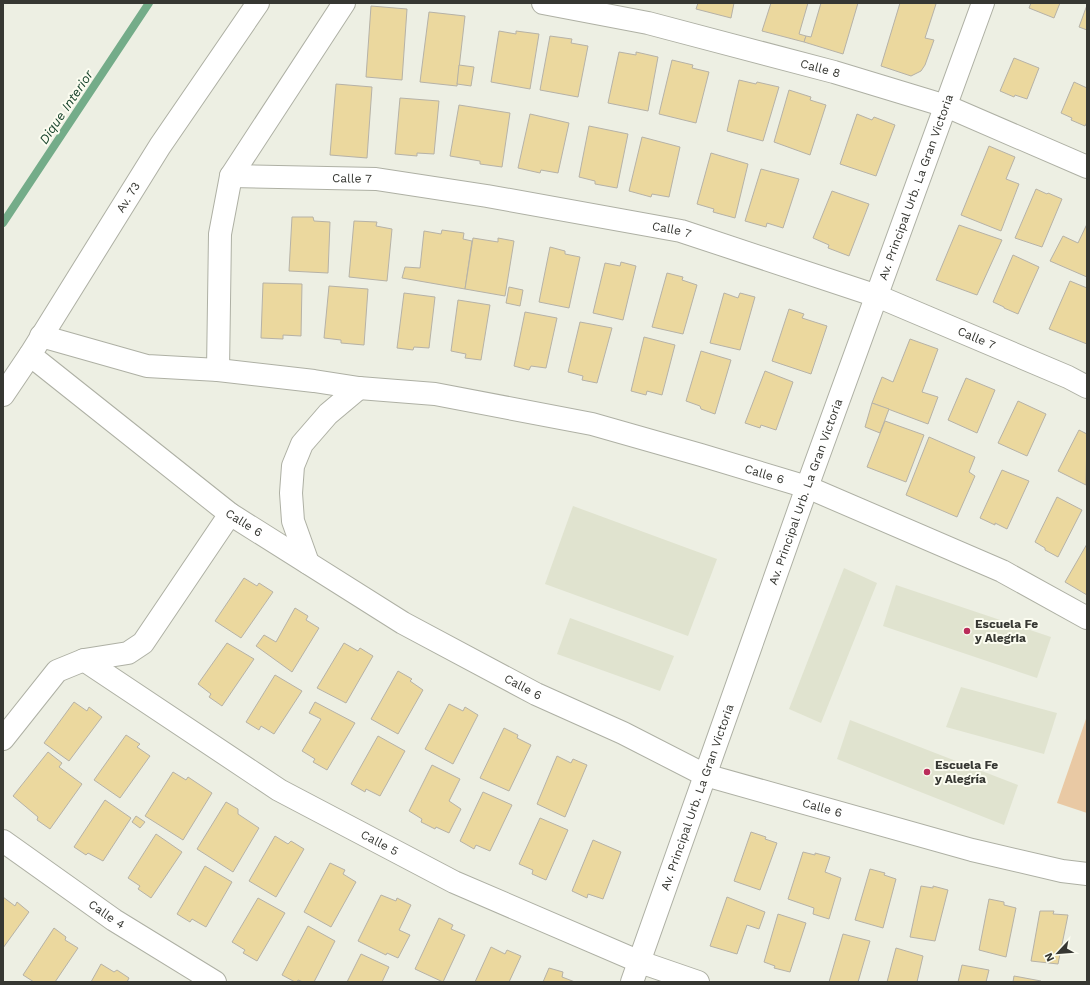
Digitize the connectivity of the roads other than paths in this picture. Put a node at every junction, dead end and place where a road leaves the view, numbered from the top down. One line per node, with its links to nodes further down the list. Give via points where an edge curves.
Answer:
1 (258, 3): 9 (street, Av. 73, via 160,146)
2 (344, 3): 7 (street)
3 (543, 3): 5 (street, Calle 8, via 648,23 834,72)
4 (983, 3): 5 (street, Av. Principal Urb. La Gran Victoria)
5 (946, 106): 6 (street, Calle 8); 8 (street, Av. Principal Urb. La Gran Victoria)
6 (1087, 167)
7 (231, 176): 8 (street, Calle 7, via 376,179 681,231); 11 (street, via 220,234)
8 (877, 296): 12 (street, Calle 7); 15 (street, Av. Principal Urb. La Gran Victoria)
9 (41, 336): 10 (street, Av. 73); 11 (street, Calle 6, via 147,366)
10 (30, 355): 14 (street, Av. 73); 16 (street, Calle 6)
11 (218, 370): 13 (street, Calle 6)
12 (1087, 387)
13 (359, 388): 15 (street, Calle 6, via 435,394 592,424); 17 (street, via 328,414 302,444 293,466 293,521)
14 (3, 395)
15 (808, 487): 18 (street, Calle 6, via 1002,571); 21 (street, Av. Principal Urb. La Gran Victoria)
16 (230, 514): 17 (street, Calle 6); 19 (street, via 144,643 128,653)
17 (308, 563): 21 (street, Calle 6, via 410,627 536,694 623,733)
18 (1087, 618)
19 (84, 660): 20 (street, via 57,671); 24 (street, Calle 5, via 279,790 454,882)
20 (3, 739)
21 (705, 775): 23 (street, Calle 6, via 972,850 1062,871); 24 (street, Av. Principal Urb. La Gran Victoria)
22 (3, 841): 25 (street, Calle 4, via 114,920)
23 (1087, 874)
24 (640, 962): 26 (street, Av. Principal Urb. La Gran Victoria); 27 (street, Calle 5)
25 (215, 982)
26 (632, 982)
27 (698, 982)

